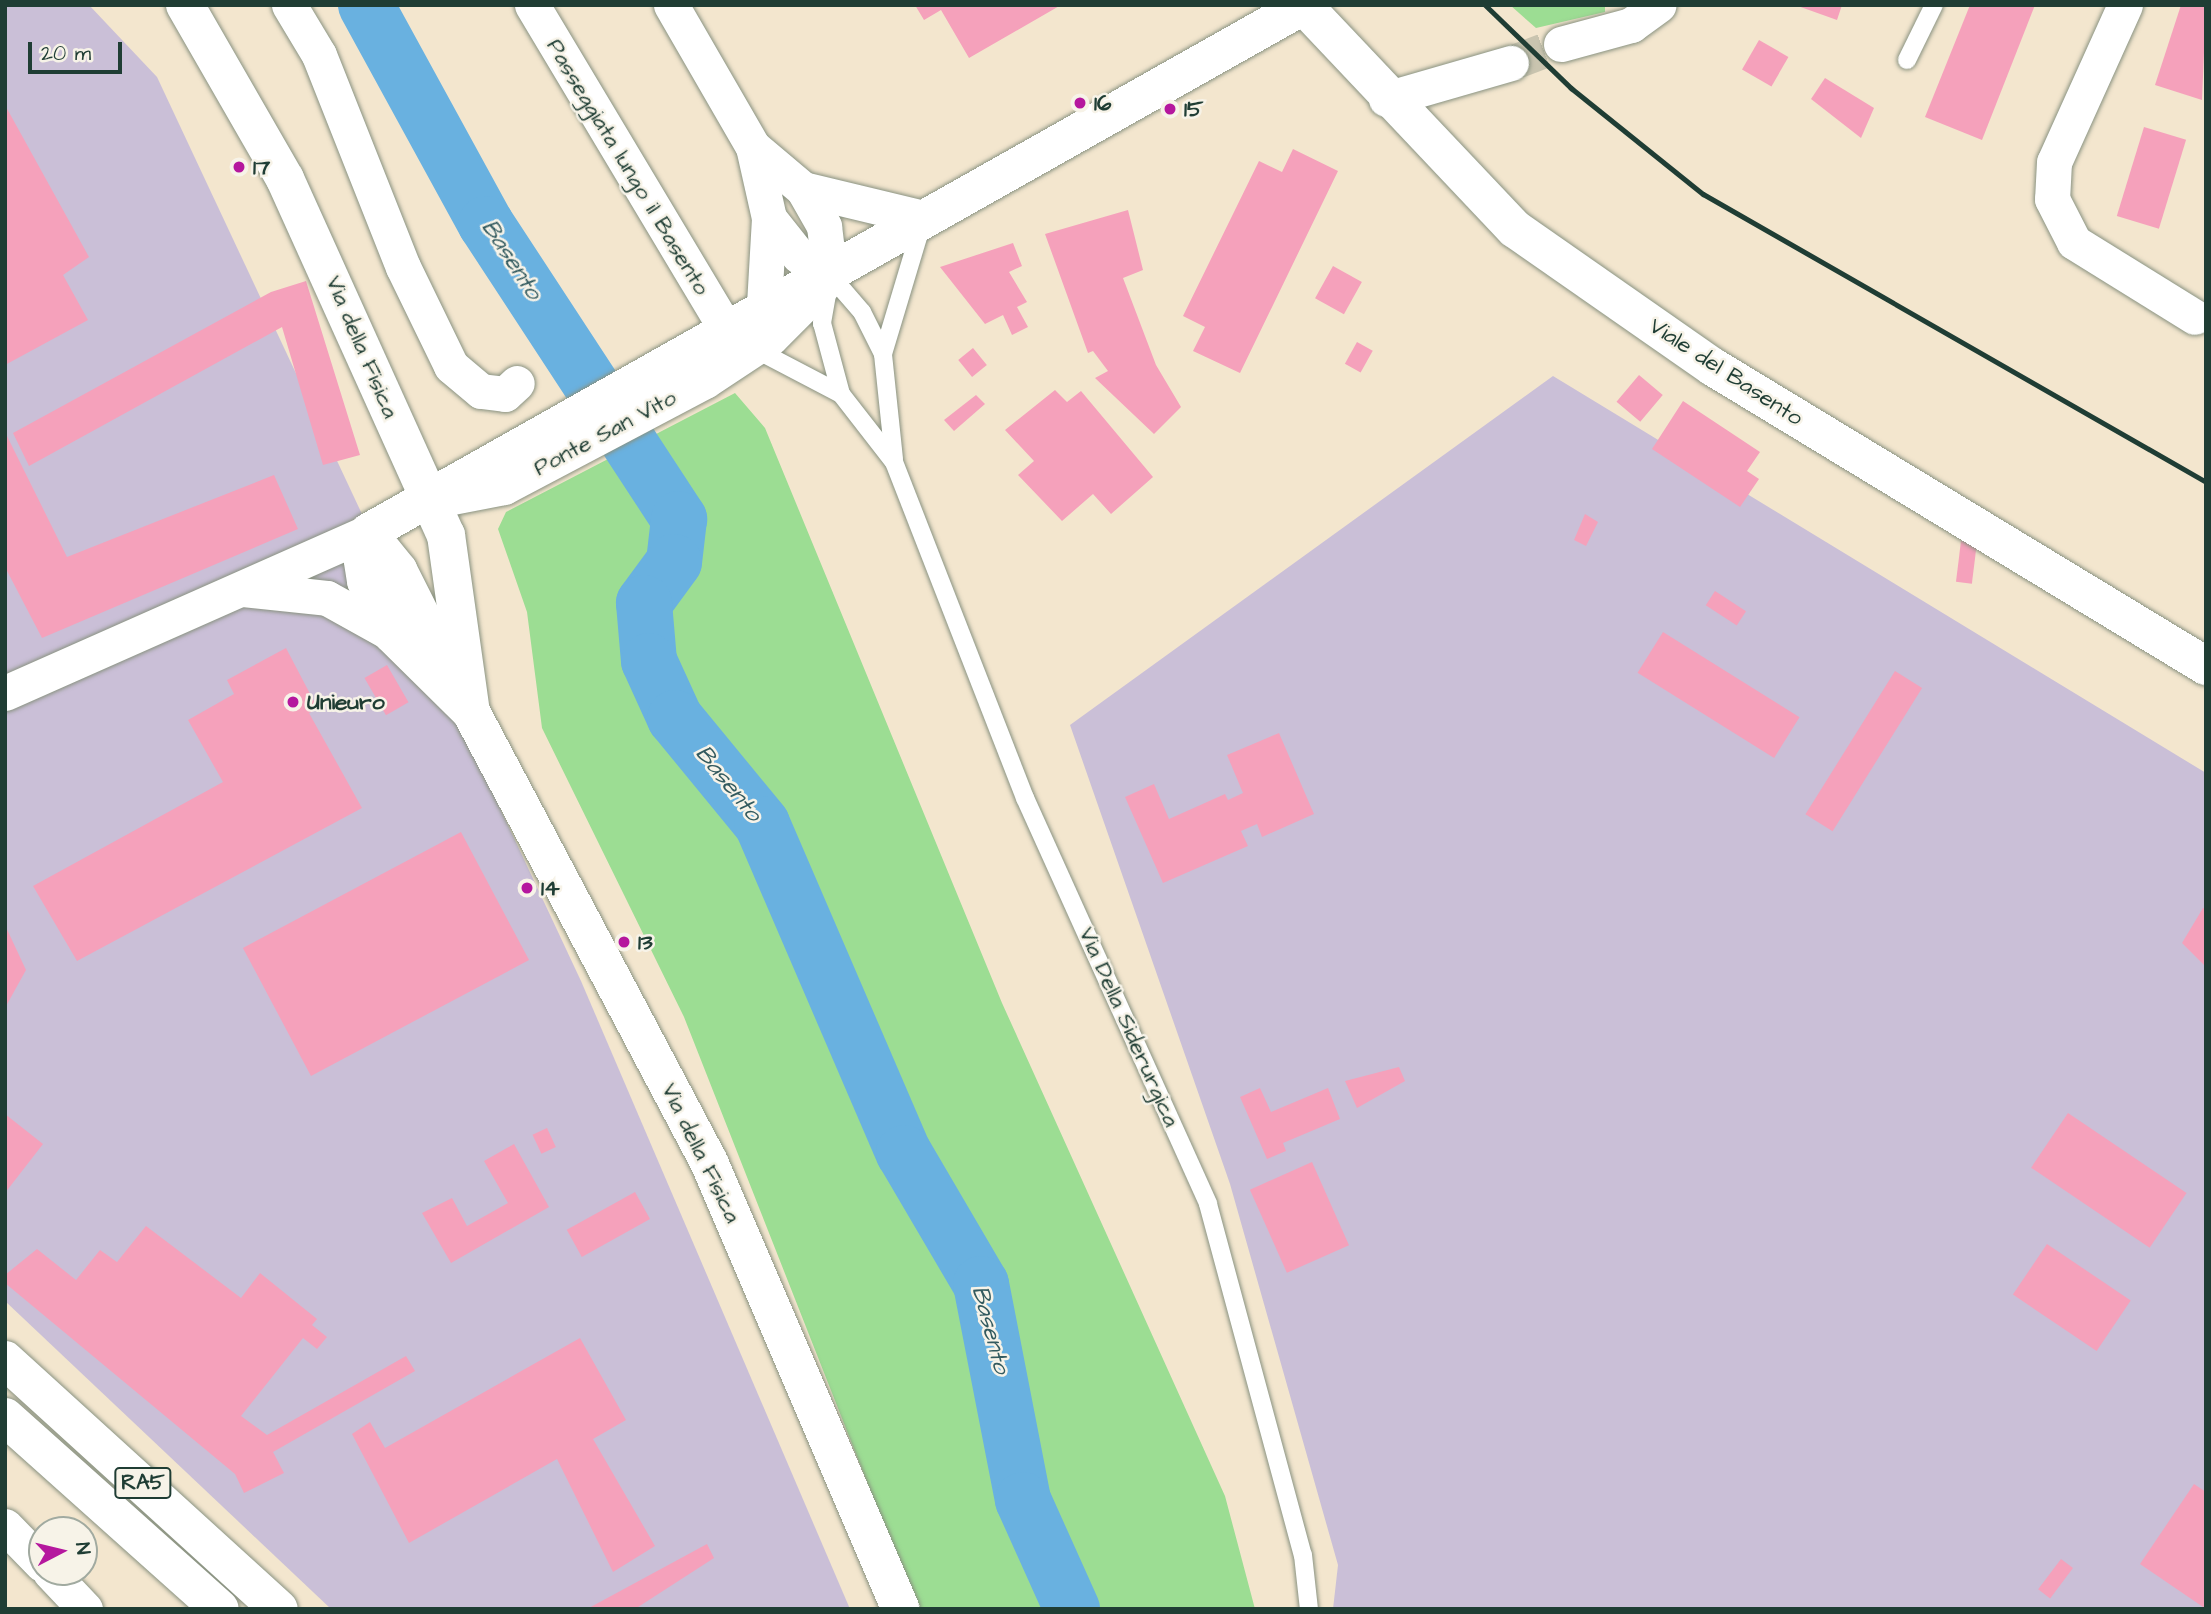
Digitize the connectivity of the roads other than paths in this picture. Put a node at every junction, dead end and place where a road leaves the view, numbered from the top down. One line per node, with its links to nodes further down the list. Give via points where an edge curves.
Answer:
1 (185, 5): 25 (main road, Via della Fisica, via 290,191)
2 (289, 5): 22 (street, via 319,55 402,267 451,366 481,391 505,394)
3 (532, 5): 20 (street, Passeggiata lungo il Basento)
4 (671, 5): 13 (street, Via Della Siderurgica)
5 (1303, 5): 12 (main road, Viale del Basento); 16 (main road)
6 (1659, 5): 9 (street, via 1631,25)
7 (1934, 5): 10 (lane)
8 (2125, 5): 19 (street, via 2054,162 2052,199 2074,242)
9 (1561, 44)
10 (1907, 60)
11 (1511, 63): 12 (street)
12 (1386, 99): 29 (main road, Viale del Basento, via 1515,229 1713,367)
13 (752, 146): 14 (street, Via Della Siderurgica); 15 (street, Via Della Siderurgica)
14 (803, 189): 16 (street, Via Della Siderurgica); 17 (street, Via Della Siderurgica, via 824,226)
15 (769, 218): 17 (street, Via Della Siderurgica, via 799,256); 18 (street, Via Della Siderurgica)
16 (924, 218): 17 (main road); 21 (lane, Via Della Siderurgica)
17 (830, 275): 18 (main road); 20 (main road); 21 (lane, Via Della Siderurgica, via 862,312); 23 (lane, Via Della Siderurgica, via 822,323)
18 (764, 304): 20 (main road)
19 (2202, 309)
20 (740, 338): 23 (lane, Via Della Siderurgica); 25 (main road, Ponte San Vito, via 497,472)
21 (883, 354): 24 (lane, Via Della Siderurgica)
22 (517, 383)
23 (841, 394): 24 (lane, Via Della Siderurgica)
24 (894, 462): 41 (lane, Via Della Siderurgica, via 1025,798 1208,1204 1303,1555)
25 (431, 500): 26 (main road, Ponte San Vito); 31 (main road, Via della Fisica, via 446,535)
26 (369, 532): 27 (street); 28 (main road, Via della Fisica, via 362,557 366,581); 31 (street, via 399,569)
27 (243, 589): 28 (street, via 327,598); 30 (street)
28 (392, 635): 31 (main road, Via della Fisica)
29 (2206, 666)
30 (5, 693)
31 (471, 712): 40 (main road, Via della Fisica, via 709,1162)
32 (5, 1360): 39 (main road, RA5)
33 (5, 1417): 38 (main road, RA5)
34 (5, 1526): 35 (street)
35 (28, 1550)
36 (63, 1586): 37 (street)
37 (85, 1609)
38 (220, 1609)
39 (279, 1609)
40 (901, 1609)
41 (1309, 1609)

